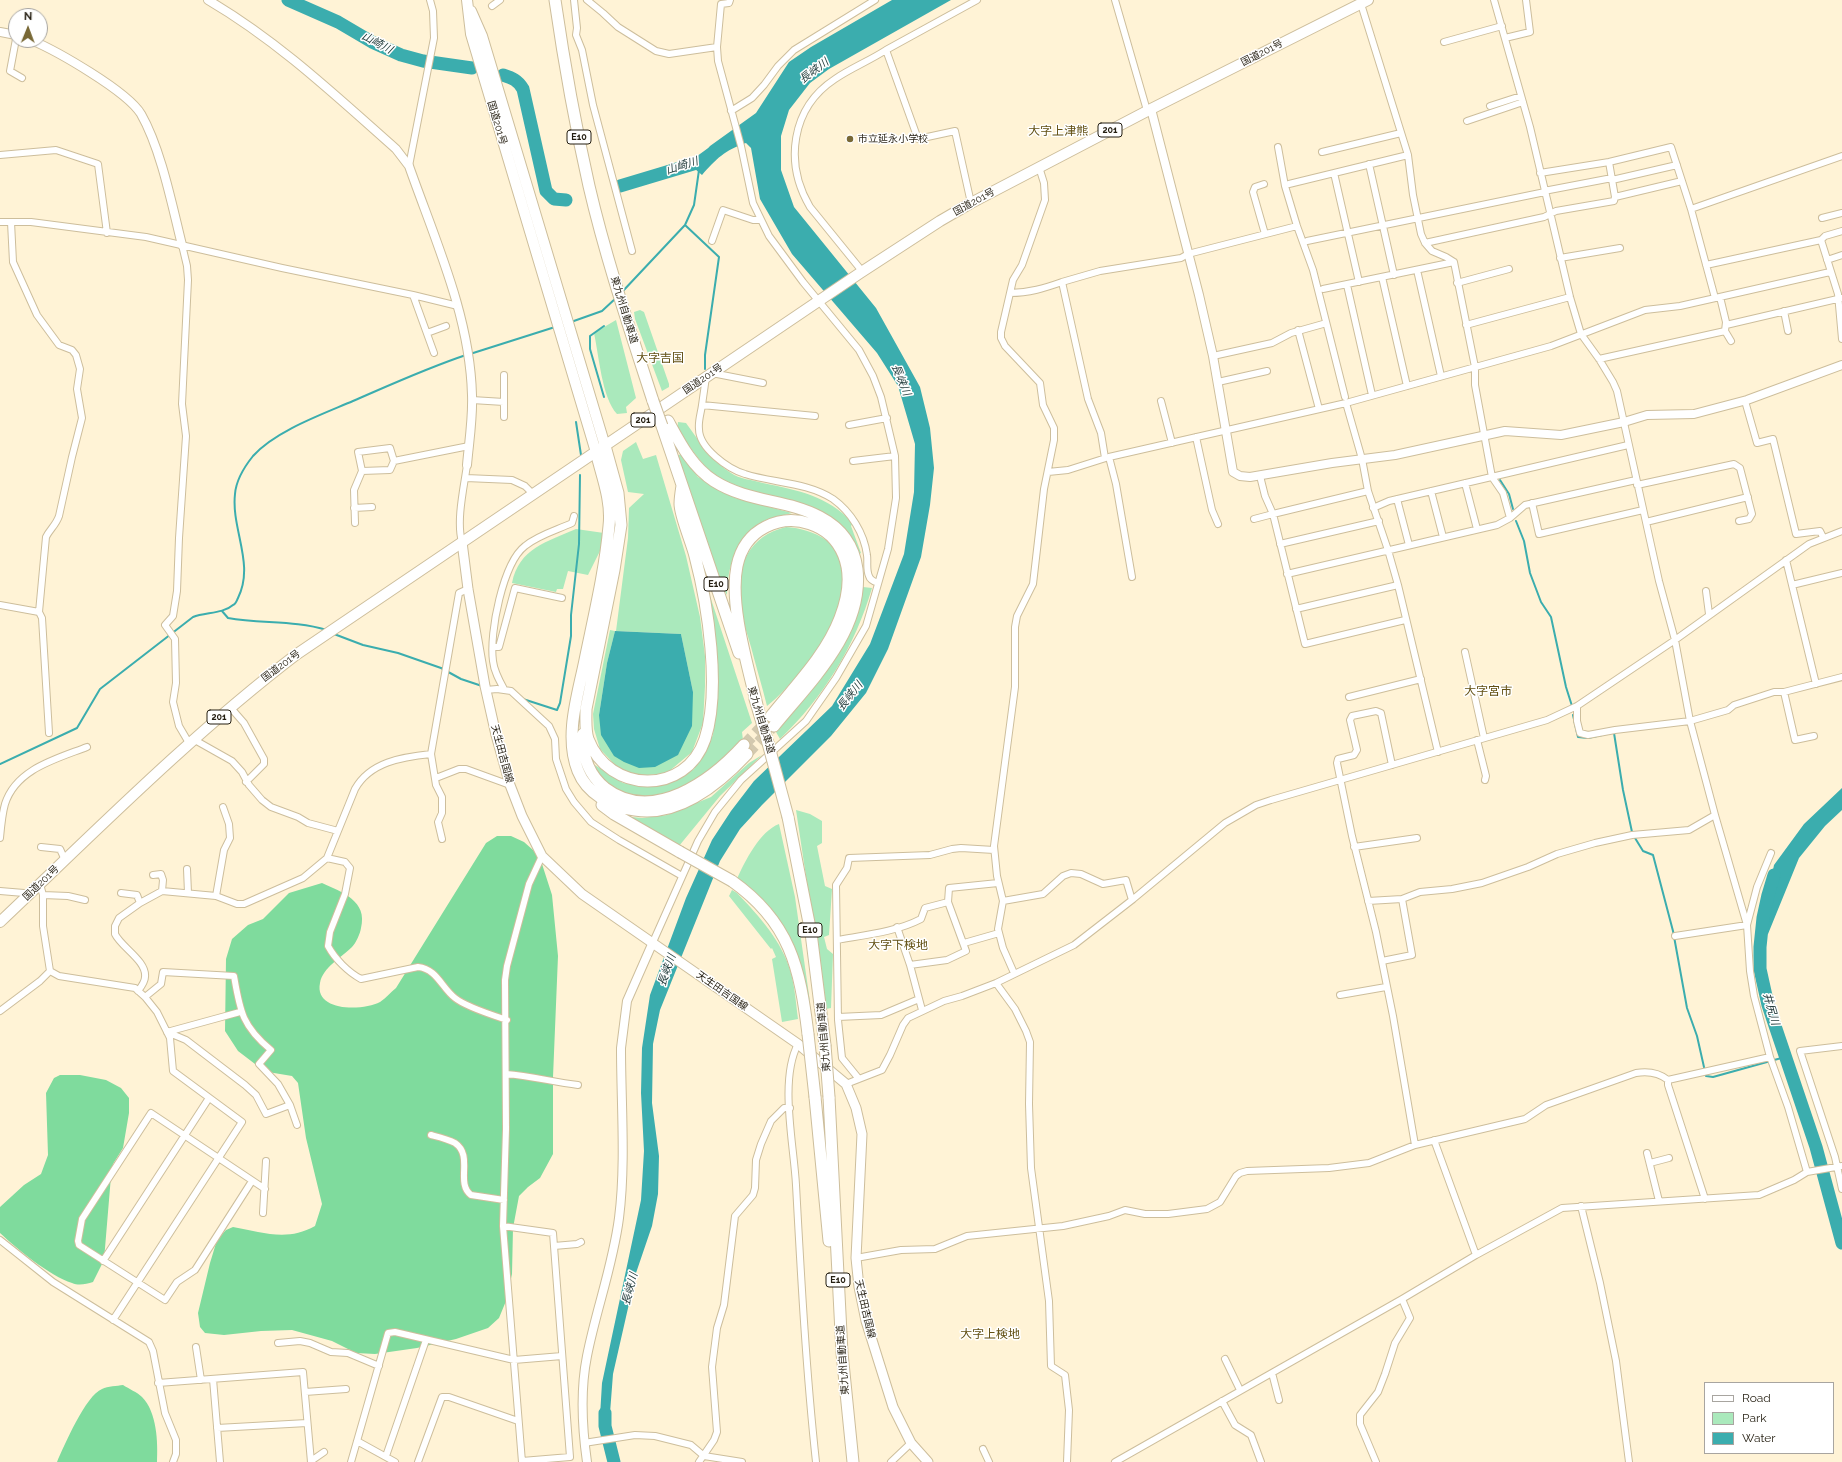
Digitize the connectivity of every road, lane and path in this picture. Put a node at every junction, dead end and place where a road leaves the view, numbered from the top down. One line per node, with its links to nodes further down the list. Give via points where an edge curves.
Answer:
1 (208, 0): 38 (street, via 240,19 294,59 396,149)
2 (430, 0): 38 (street, via 434,38)
3 (467, 0): 138 (highway, 国道201号, via 482,36 570,330); 138 (highway, 国道201号, via 471,34 560,333)
4 (500, 0): 15 (street)
5 (555, 0): 130 (highway, 東九州自動車道 / E10, bridge, via 589,186 612,272)
6 (574, 0): 69 (street, via 578,43 582,50 593,105)
7 (587, 0): 20 (street, via 618,27 656,51 669,54)
8 (730, 0): 20 (street, via 729,3 721,4)
9 (875, 0): 27 (street, via 794,50 752,98)
10 (977, 0): 22 (street)
11 (1115, 0): 26 (street, via 1146,107)
12 (1494, 0): 16 (street)
13 (1526, 0): 17 (street, via 1530,32)
14 (1365, 2): 26 (highway, 国道201号 / 201); 29 (street)
15 (492, 6)
16 (1502, 26): 17 (street); 18 (street)
17 (1505, 38): 24 (street)
18 (1444, 42)
19 (48, 47): 67 (street, via 129,100 140,114 158,155)
20 (717, 47): 27 (street)
21 (14, 48): 23 (street, via 10,72)
22 (886, 50): 48 (street, via 918,139 955,131); 78 (street, via 834,79 819,93 802,114 794,142 796,173 803,195)
23 (22, 78)
24 (1522, 99): 25 (street); 28 (street); 41 (street)
25 (1490, 106)
26 (1151, 109): 39 (highway, 国道201号 / 201); 70 (street)
27 (731, 112): 54 (street, via 753,203)
28 (1468, 121)
29 (1401, 133): 31 (street); 33 (street)
30 (1278, 147): 58 (street, via 1285,186)
31 (1322, 152)
32 (0, 155): 61 (street, via 56,150 98,164)
33 (1408, 155): 36 (street); 53 (street)
34 (1842, 156): 49 (street)
35 (1609, 162): 37 (street, via 1671,147); 41 (street); 42 (street)
36 (1369, 164): 40 (street); 57 (street)
37 (1677, 165): 42 (street); 43 (street)
38 (409, 166): 93 (street)
39 (1039, 167): 48 (highway, 国道201号 / 201); 87 (street, via 1044,183 1045,200)
40 (1334, 173): 45 (street); 60 (street)
41 (1540, 173): 46 (street)
42 (1612, 179): 46 (street); 47 (street)
43 (1682, 181): 47 (street); 49 (street)
44 (1264, 184): 62 (street, via 1256,187 1253,192)
45 (1289, 184)
46 (1544, 192): 51 (street); 53 (street)
47 (1615, 197): 51 (street, via 1614,201 1556,211)
48 (971, 203): 78 (highway, 国道201号 / 201)
49 (1691, 209): 75 (street)
50 (1842, 213): 52 (street)
51 (1550, 215): 66 (street); 72 (street)
52 (1822, 218)
53 (1417, 219): 57 (street); 66 (street)
54 (761, 220): 64 (street, via 753,220 723,210); 91 (street, via 769,236)
55 (0, 222): 56 (street)
56 (11, 222): 61 (street, via 31,222); 192 (street, via 13,262 34,308 59,346 72,350 76,355 80,369 77,389 82,418 60,516 46,537)
57 (1383, 225): 60 (street); 80 (street)
58 (1297, 226): 62 (street); 120 (street, via 1318,286)
59 (1842, 231): 63 (street, via 1825,236)
60 (1348, 232): 65 (street); 83 (street)
61 (107, 233): 67 (street)
62 (1265, 234): 70 (street)
63 (1821, 240): 73 (street); 75 (street)
64 (712, 241)
65 (1306, 241)
66 (1425, 243): 74 (street, via 1432,251)
67 (182, 244): 88 (street); 214 (street, via 188,280 182,404 186,436 177,591 173,616 165,625 175,639 176,683 172,702 179,726)
68 (1620, 248): 72 (street)
69 (632, 251)
70 (1188, 254): 82 (street, via 1181,258 1100,271); 107 (street)
71 (1842, 255): 73 (street)
72 (1560, 258): 89 (street)
73 (1827, 260): 79 (street)
74 (1454, 262): 77 (street); 84 (street)
75 (1706, 265): 90 (street)
76 (1509, 269): 84 (street)
77 (1417, 270): 80 (street); 114 (street)
78 (861, 272): 91 (highway, 国道201号 / 201)
79 (1830, 272): 90 (street); 92 (street)
80 (1394, 274): 81 (street)
81 (1382, 277): 83 (street); 117 (street)
82 (1062, 282): 87 (street, via 1042,289); 140 (street, via 1088,399)
83 (1359, 282): 85 (street)
84 (1457, 283): 96 (street)
85 (1347, 285): 86 (street); 118 (street)
86 (1323, 289)
87 (1010, 293): 146 (street, via 1002,322 1001,338 1040,383 1043,405 1054,428 1053,453)
88 (413, 295): 93 (street); 102 (street)
89 (1570, 297): 96 (street); 103 (street)
90 (1718, 298): 98 (street); 103 (street, via 1645,310)
91 (820, 299): 113 (highway, 国道201号 / 201); 128 (street, via 858,350 873,376)
92 (1840, 299): 94 (street); 101 (street)
93 (458, 306): 119 (street, via 470,368)
94 (1784, 311): 98 (street); 100 (street)
95 (1323, 324): 99 (street)
96 (1466, 325): 110 (street)
97 (446, 326): 102 (street)
98 (1726, 328): 105 (street); 108 (street)
99 (1298, 330): 107 (street, via 1272,344); 125 (street)
100 (1788, 331)
101 (1841, 331): 104 (street)
102 (427, 333): 106 (street)
103 (1581, 334): 108 (street); 110 (street, via 1551,346)
104 (1842, 339)
105 (1732, 340)
106 (434, 353)
107 (1212, 356): 115 (street)
108 (1599, 359): 129 (street, via 1613,382)
109 (1842, 365): 122 (street)
110 (1475, 366): 114 (street); 133 (street, via 1475,385)
111 (1267, 371): 115 (street)
112 (504, 375): 123 (street)
113 (709, 375): 116 (street); 124 (street); 138 (highway, 国道201号 / 201)
114 (1441, 376): 117 (street)
115 (1218, 382): 132 (street)
116 (763, 383)
117 (1407, 386): 118 (street)
118 (1372, 395): 120 (street)
119 (472, 400): 123 (street); 137 (street)
120 (1345, 400): 125 (street); 141 (street)
121 (1161, 401): 135 (street)
122 (1745, 401): 129 (street, via 1694,414 1647,415); 175 (street, via 1757,443 1773,439 1796,534 1820,531)
123 (504, 402): 127 (street)
124 (702, 405): 126 (street); 184 (street, via 698,429 700,438 708,450 744,474 816,491 832,499 854,521 862,534 869,576)
125 (1319, 409): 132 (street)
126 (815, 416)
127 (504, 417)
128 (887, 418): 131 (street); 139 (street)
129 (1624, 422): 133 (street, via 1561,434 1506,431); 136 (street)
130 (665, 424): 152 (highway, 東九州自動車道 / E10); 205 (highway, via 685,451 713,480 731,490 819,516 843,535 856,560 854,606 840,638 814,677 772,721 821,652 840,619 849,586 847,561 835,540 813,524 791,521 771,525 746,544 740,554 735,576 736,610)
131 (849, 425)
132 (1226, 430): 134 (street); 147 (street, via 1233,472 1240,476)
133 (1484, 434): 141 (street, via 1395,455); 148 (street)
134 (1196, 437): 135 (street); 171 (street, via 1212,510)
135 (1172, 443): 140 (street)
136 (1628, 445): 148 (street); 150 (street)
137 (469, 446): 142 (street); 144 (street)
138 (600, 449): 155 (highway, 国道201号 / 201); 208 (highway, via 618,493 620,525 614,570); 223 (highway, via 610,524 573,721 575,760)
139 (895, 456): 143 (street); 184 (street, via 896,498 888,549)
140 (1107, 458): 146 (street, via 1068,470); 183 (street, via 1116,484)
141 (1362, 459): 147 (street); 153 (street)
142 (394, 461): 145 (street, via 390,470); 145 (street, via 390,448 358,452)
143 (853, 461)
144 (468, 465): 149 (street)
145 (362, 471): 160 (street, via 354,490)
146 (1048, 472): 233 (street, via 1033,584 1017,616 1015,627 1015,687)
147 (1260, 476): 163 (street)
148 (1492, 477): 151 (street); 165 (street, via 1503,493)
149 (466, 478): 155 (street, via 512,480 525,486); 176 (street, via 461,511)
150 (1636, 482): 156 (street, via 1734,464 1740,468); 158 (street); 162 (street)
151 (1465, 483): 154 (street); 172 (street)
152 (682, 486): 205 (highway, 東九州自動車道 / E10); 208 (highway, via 680,505 700,578 712,677 708,723 699,753 679,773 666,778 652,782 627,777 609,768 599,759 592,747 586,726)
153 (1368, 491): 161 (street); 163 (street)
154 (1431, 491): 157 (street); 174 (street)
155 (533, 494): 176 (highway, 国道201号 / 201)
156 (1748, 497): 167 (street, via 1752,514 1749,519); 169 (street)
157 (1397, 499): 161 (street); 178 (street)
158 (1532, 504): 162 (street, via 1539,534); 165 (street, via 1526,505)
159 (372, 507): 160 (street)
160 (354, 508): 170 (street)
161 (1373, 508): 168 (street)
162 (1643, 510): 169 (street)
163 (1273, 514): 166 (street); 177 (street)
164 (574, 516): 196 (street, via 572,523 525,546 512,562 499,602)
165 (1510, 518): 172 (street, via 1497,525)
166 (1254, 519)
167 (1739, 520)
168 (1379, 521): 177 (street); 179 (street)
169 (1646, 522): 195 (street)
170 (355, 523)
171 (1218, 524)
172 (1477, 529): 174 (street)
173 (1842, 531): 175 (street)
174 (1443, 537): 178 (street)
175 (1824, 537): 180 (street)
176 (462, 542): 187 (main road, 天生田吉国線); 207 (highway, 国道201号 / 201, via 297,654)
177 (1280, 544): 182 (street)
178 (1409, 545): 179 (street)
179 (1388, 550): 182 (street); 185 (street)
180 (1786, 560): 186 (street); 193 (street)
181 (1842, 573): 186 (street)
182 (1287, 574): 191 (street)
183 (1132, 577)
184 (878, 583): 240 (street, via 866,626 825,694 806,720 741,780 715,812 698,840)
185 (1398, 585): 191 (street); 194 (street)
186 (1792, 585): 200 (street)
187 (468, 589): 202 (main road, 天生田吉国線); 217 (street, via 459,593)
188 (1706, 591): 193 (street)
189 (562, 598): 196 (street, via 515,588 499,647)
190 (0, 605): 192 (street)
191 (1296, 609): 194 (street, via 1305,644)
192 (39, 612): 210 (street, via 42,618)
193 (1710, 614): 195 (street)
194 (1405, 620): 199 (street)
195 (1675, 640): 206 (street); 209 (street)
196 (493, 647): 201 (street, via 495,671)
197 (1465, 652): 212 (street)
198 (1842, 677): 200 (street)
199 (1421, 679): 204 (street); 216 (street)
200 (1816, 684): 203 (street)
201 (504, 689): 202 (street); 240 (street, via 518,695 549,726 555,739 556,759 566,790 591,822)
202 (486, 690): 224 (main road, 天生田吉国線)
203 (1784, 692): 209 (street, via 1774,692 1734,705 1728,710); 211 (street, via 1795,740)
204 (1349, 697)
205 (757, 705): 326 (highway, 東九州自動車道 / E10, bridge, via 788,817 811,932 829,1097)
206 (1577, 706): 209 (street, via 1578,729 1580,733 1588,735); 212 (street, via 1547,720)
207 (230, 707): 214 (highway, 国道201号 / 201); 222 (street, via 244,723 264,759 264,764)
208 (586, 709): 223 (highway, via 583,750 590,771 612,794 637,802 667,798 699,785 746,749 730,772 693,798 652,811 615,806)
209 (1690, 721): 226 (street)
210 (49, 733)
211 (1814, 736)
212 (1484, 738): 213 (street)
213 (1477, 740): 216 (street); 221 (street)
214 (191, 741): 222 (street, via 232,761 242,772); 237 (highway, 国道201号 / 201)
215 (87, 747): 228 (street, via 44,764 19,779 5,803)
216 (1438, 752): 218 (street)
217 (431, 754): 219 (street); 227 (street, via 414,756 372,769 360,778)
218 (1392, 765): 220 (street); 220 (street, via 1381,713 1376,711 1352,716 1350,720 1357,750 1354,755 1338,759)
219 (436, 778): 224 (street, via 466,769); 229 (street, via 442,797 442,813 438,822)
220 (1341, 780): 232 (street); 252 (street, via 1271,800 1242,812 1225,823)
221 (1485, 780)
222 (246, 782): 227 (street, via 271,807 298,816 308,823)
223 (583, 782): 326 (highway, bridge, via 614,814 732,881 758,902 787,941 799,975 808,1034)
224 (510, 785): 235 (main road, 天生田吉国線)
225 (222, 807): 249 (street, via 229,824 230,838 224,850)
226 (1715, 815): 250 (street, via 1689,830 1632,835 1596,843 1557,854 1528,868 1482,883 1420,892); 258 (street)
227 (338, 831): 236 (street)
228 (0, 838)
229 (442, 838)
230 (1417, 838): 232 (street)
231 (41, 847): 237 (street, via 60,849)
232 (1354, 847): 254 (street)
233 (994, 850): 241 (street); 262 (street, via 961,848 930,855 850,858 836,885)
234 (1772, 853): 258 (street, via 1757,887)
235 (542, 856): 263 (main road, 天生田吉国線, via 582,894); 279 (street, via 529,884 507,966)
236 (327, 858): 249 (street, via 302,878 244,904); 279 (street, via 345,862 350,868 345,894 328,946 353,975 361,979 418,967 426,968 455,998)
237 (65, 860): 242 (highway, 国道201号 / 201)
238 (187, 869): 246 (street)
239 (153, 875): 244 (street, via 161,874)
240 (682, 876): 263 (street)
241 (998, 883): 253 (street); 255 (street, via 952,886 948,890)
242 (40, 884): 247 (street); 248 (highway, 国道201号 / 201)
243 (0, 891): 248 (street, via 24,893)
244 (162, 891): 246 (street); 256 (street)
245 (121, 893): 256 (street, via 137,895)
246 (188, 893): 249 (street)
247 (43, 895): 251 (street); 267 (street, via 43,926)
248 (28, 896): 257 (highway, 国道201号 / 201)
249 (216, 896)
250 (1402, 899): 254 (street); 265 (street, via 1412,955)
251 (85, 900)
252 (1132, 900): 253 (street, via 1126,880 1103,884 1081,874 1071,873 1063,876 1043,894); 268 (street, via 1074,945)
253 (1003, 901): 260 (street)
254 (1368, 901): 265 (street)
255 (948, 902): 259 (street, via 925,908 921,919); 264 (street)
256 (140, 903): 271 (street, via 119,918 115,934 144,971 145,978)
257 (0, 922)
258 (1748, 925): 261 (street); 283 (street, via 1754,996)
259 (897, 927): 262 (street); 266 (street)
260 (999, 933): 264 (street); 268 (street)
261 (1675, 936)
262 (837, 940): 278 (street)
263 (653, 942): 281 (main road, 天生田吉国線); 344 (street, via 628,1001 623,1028 622,1174 619,1217 587,1357 583,1395)
264 (964, 942): 266 (street, via 966,951 947,960)
265 (1382, 961): 270 (street)
266 (910, 965): 274 (street)
267 (50, 971): 271 (street, via 59,976 134,988); 276 (street)
268 (1014, 974): 269 (street)
269 (996, 983): 275 (street); 313 (street, via 1015,1009 1030,1042 1028,1090 1031,1168)
270 (1386, 987): 272 (street); 296 (street)
271 (138, 991): 273 (street)
272 (1340, 995)
273 (145, 997): 277 (street, via 162,984 163,972 234,976); 280 (street, via 157,1012)
274 (920, 999): 275 (street); 278 (street, via 880,1015)
275 (922, 1010): 285 (street, via 908,1018 903,1025 882,1070)
276 (0, 1012)
277 (240, 1012): 280 (street); 290 (street, via 261,1042 271,1050 259,1064 278,1084)
278 (838, 1016): 285 (street, via 842,1058)
279 (506, 1020): 284 (street)
280 (167, 1032): 289 (street, via 170,1038 173,1071); 290 (street, via 186,1040 245,1085 256,1095 266,1114)
281 (798, 1044): 287 (main road, 天生田吉国線); 291 (street, via 789,1072)
282 (1842, 1046): 302 (street, via 1800,1051)
283 (1770, 1057): 286 (street); 303 (street)
284 (506, 1074): 288 (street); 308 (street)
285 (859, 1079): 287 (street)
286 (1668, 1080): 295 (street, via 1654,1073 1636,1073 1546,1105 1525,1120); 307 (street)
287 (846, 1084): 318 (main road, 天生田吉国線, via 856,1108 862,1134)
288 (578, 1085)
289 (209, 1098): 293 (street); 298 (street, via 242,1122)
290 (290, 1105): 292 (street)
291 (790, 1108): 349 (street, via 784,1108 771,1121 756,1160 753,1195 735,1216 724,1305 717,1328 712,1367 717,1432); 360 (street, via 803,1328)
292 (298, 1125)
293 (184, 1134): 298 (street); 319 (street); 319 (street, via 151,1113 103,1186 82,1219 78,1241 79,1245)
294 (431, 1135): 308 (street, via 454,1142 462,1149 466,1192)
295 (1434, 1140): 296 (street); 317 (street)
296 (1415, 1145): 313 (street, via 1370,1163 1240,1173 1220,1202 1207,1209 1168,1214 1145,1214 1125,1210 1091,1221)
297 (1648, 1153): 301 (street)
298 (218, 1158): 304 (street); 320 (street)
299 (1669, 1158): 301 (street)
300 (266, 1161): 305 (street)
301 (1650, 1163): 309 (street)
302 (1838, 1166): 303 (street); 306 (street)
303 (1809, 1171): 307 (street, via 1759,1195)
304 (252, 1181): 305 (street); 320 (street, via 195,1270 177,1282 165,1300)
305 (265, 1189): 311 (street)
306 (1842, 1189)
307 (1705, 1199): 309 (street)
308 (504, 1200): 312 (street)
309 (1659, 1201): 310 (street)
310 (1581, 1206): 317 (street, via 1562,1208 1548,1214); 369 (street, via 1616,1361)
311 (263, 1213)
312 (503, 1226): 315 (street, via 553,1233); 329 (street)
313 (1040, 1230): 318 (street, via 967,1236 935,1249 901,1250); 365 (street, via 1049,1301 1051,1366 1065,1375 1070,1410)
314 (0, 1240): 322 (street, via 53,1282)
315 (554, 1246): 316 (street); 327 (street)
316 (579, 1246)
317 (1476, 1255): 321 (street)
318 (856, 1258): 345 (main road, 天生田吉国線, via 866,1321 894,1406)
319 (103, 1261): 320 (street)
320 (138, 1283): 322 (street)
321 (1402, 1299): 331 (street); 368 (street, via 1410,1318 1395,1343 1378,1392 1360,1415 1360,1424)
322 (113, 1320): 334 (street, via 149,1342)
323 (426, 1340): 329 (street); 330 (street, via 395,1332 388,1333); 348 (street)
324 (278, 1343): 330 (street, via 310,1343 331,1352 348,1353)
325 (196, 1348): 333 (street)
326 (842, 1353): 361 (highway, 東九州自動車道 / E10)
327 (562, 1356): 329 (street); 350 (street, via 570,1457)
328 (1225, 1359): 336 (street)
329 (514, 1360): 340 (street)
330 (379, 1366): 343 (street)
331 (1272, 1372): 336 (street); 338 (street)
332 (213, 1379): 333 (street); 337 (street, via 303,1372); 342 (street)
333 (201, 1380): 334 (street)
334 (158, 1383): 351 (street, via 165,1413 176,1440)
335 (346, 1389): 337 (street)
336 (1240, 1390): 339 (street)
337 (305, 1392): 341 (street)
338 (1280, 1400)
339 (1222, 1401): 366 (street); 367 (street, via 1235,1425 1250,1435)
340 (518, 1421): 350 (street); 356 (street, via 442,1397)
341 (307, 1423): 342 (street); 353 (street)
342 (217, 1428): 352 (street)
343 (357, 1441): 348 (street); 354 (street)
344 (584, 1443): 349 (street, via 635,1435 691,1445); 357 (street)
345 (911, 1443): 362 (street); 363 (main road, 天生田吉国線)
346 (983, 1449): 364 (street)
347 (324, 1452): 353 (street)
348 (386, 1456): 355 (street)
349 (704, 1456): 358 (street); 359 (street)
350 (522, 1461)
351 (173, 1462)
352 (220, 1462)
353 (311, 1462)
354 (351, 1462)
355 (395, 1462)
356 (418, 1462)
357 (587, 1462)
358 (699, 1462)
359 (742, 1462)
360 (816, 1462)
361 (853, 1462)
362 (891, 1462)
363 (928, 1462)
364 (989, 1462)
365 (1067, 1462)
366 (1115, 1462)
367 (1261, 1462)
368 (1376, 1462)
369 (1629, 1462)

